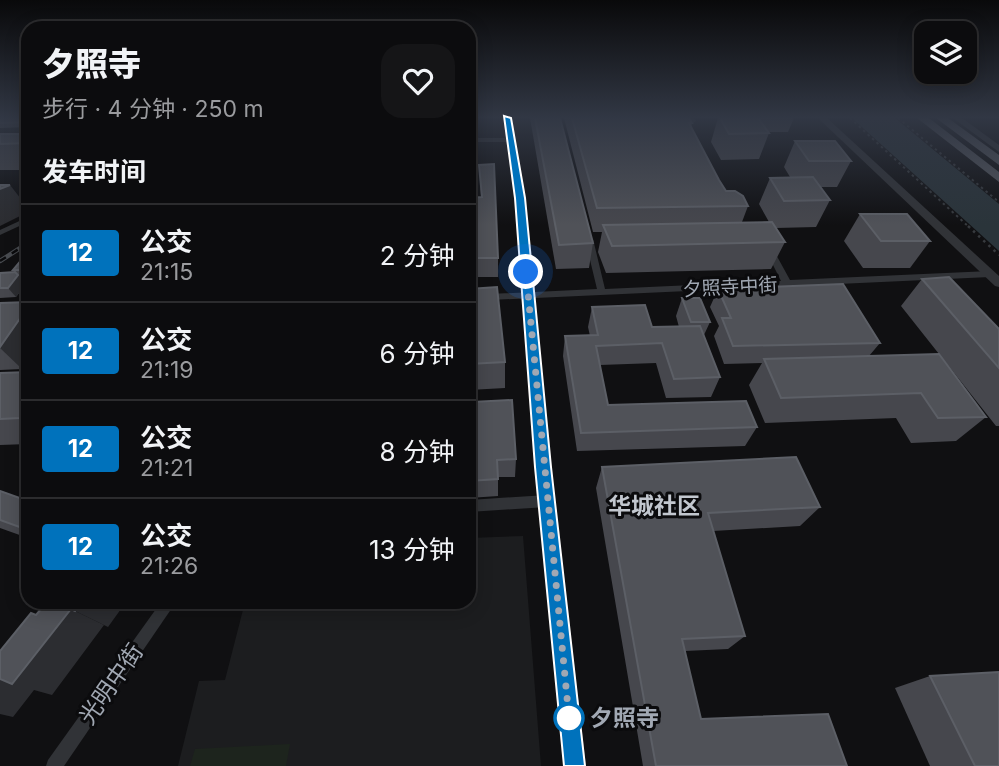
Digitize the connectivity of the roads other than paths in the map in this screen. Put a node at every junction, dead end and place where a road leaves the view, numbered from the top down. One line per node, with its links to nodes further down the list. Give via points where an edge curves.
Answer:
1 (512, 154): 13 (street)
2 (860, 154): 9 (street)
3 (968, 154): 4 (highway)
4 (999, 178)
5 (21, 222): 7 (street)
6 (585, 226): 12 (street)
7 (0, 233)
8 (761, 240): 11 (street)
9 (990, 274): 10 (street); 11 (street, 夕照寺中街)
10 (999, 283)
11 (787, 284): 12 (street, 夕照寺中街)
12 (602, 293): 13 (street, 夕照寺中街)
13 (528, 296): 14 (street, 夕照寺中街); 15 (street)
14 (476, 298)
15 (547, 501): 16 (street); 19 (street)
16 (476, 506)
17 (164, 609): 18 (street, 光明中街)
18 (54, 766)
19 (575, 766)

